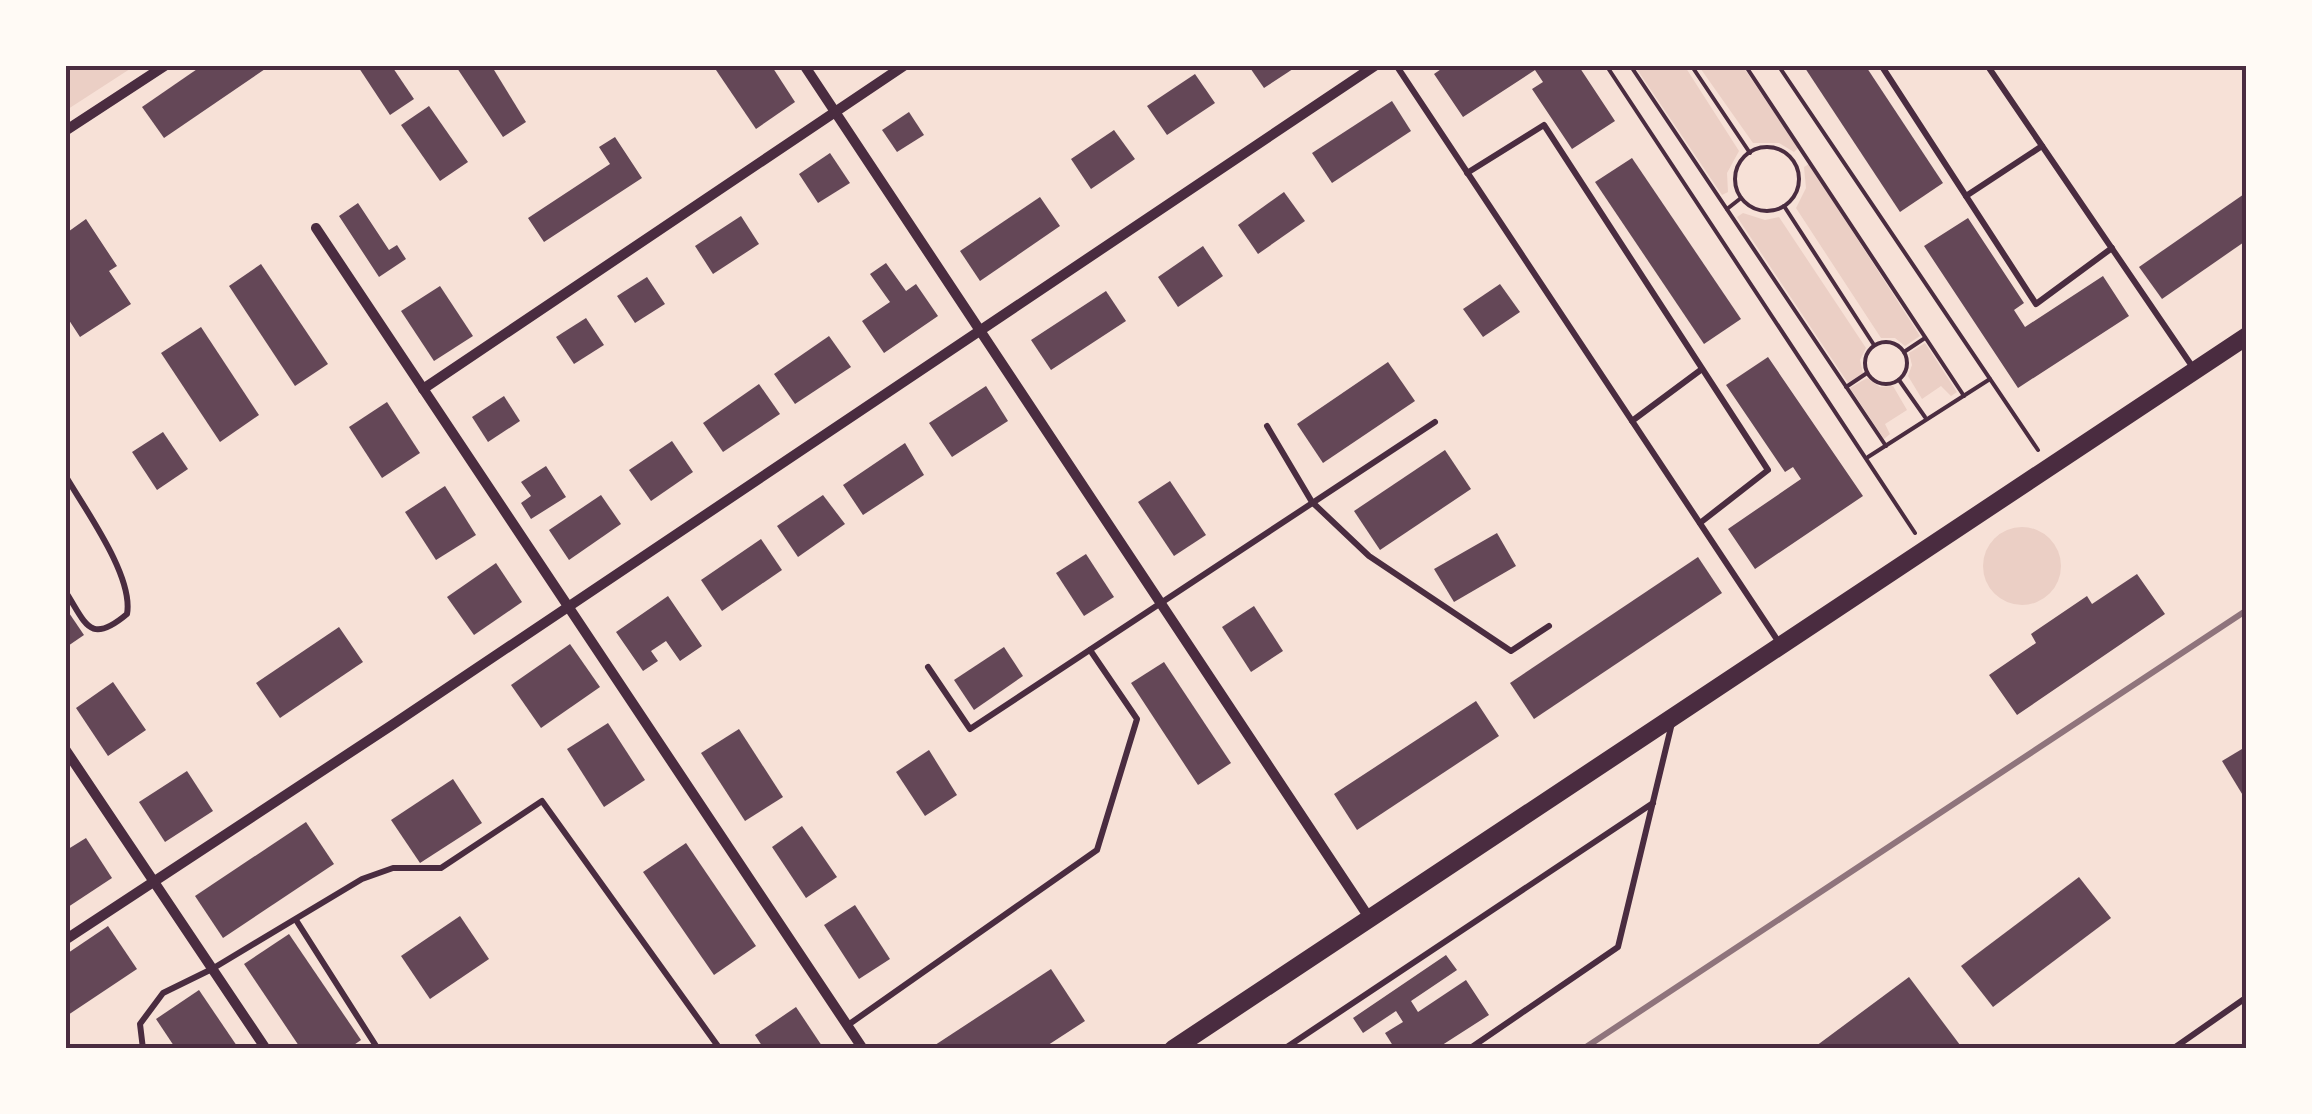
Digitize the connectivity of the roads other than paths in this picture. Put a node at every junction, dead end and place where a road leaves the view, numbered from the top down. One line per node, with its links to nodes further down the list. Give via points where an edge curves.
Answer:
1 (166, 65): 9 (street)
2 (804, 65): 8 (street)
3 (905, 65): 8 (street)
4 (1376, 65): 15 (street)
5 (1396, 65): 11 (lane)
6 (1881, 65): 12 (lane)
7 (1987, 65): 10 (lane)
8 (834, 112): 15 (street); 19 (street)
9 (65, 131)
10 (2042, 146): 12 (lane); 14 (lane)
11 (1467, 172): 17 (lane, via 1544,125); 20 (lane)
12 (1966, 196): 14 (lane, via 2036,304)
13 (316, 228): 19 (street)
14 (2112, 248): 18 (lane)
15 (980, 330): 27 (street); 28 (street)
16 (2247, 336): 18 (main road)
17 (1702, 369): 20 (lane); 25 (lane, via 1768,470)
18 (2195, 370): 30 (main road)
19 (423, 389): 28 (street)
20 (1632, 421): 25 (lane)
21 (1435, 422): 24 (lane)
22 (1267, 426): 24 (lane)
23 (65, 474): 26 (lane, via 121,576 127,614 96,631)
24 (1312, 502): 27 (lane); 29 (lane, via 1369,556 1512,652)
25 (1700, 523): 30 (lane)
26 (65, 590)
27 (1161, 603): 31 (lane); 37 (street)
28 (568, 606): 36 (street); 42 (street)
29 (1548, 626)
30 (1781, 645): 33 (main road)
31 (1090, 650): 32 (lane, via 970,729); 42 (lane, via 1137,719 1097,850)
32 (928, 668)
33 (1674, 718): 35 (lane); 37 (main road)
34 (65, 749): 36 (street)
35 (1653, 803): 50 (lane); 51 (lane, via 1618,947)
36 (153, 882): 39 (street); 40 (street)
37 (1370, 919): 49 (main road)
38 (296, 920): 40 (lane); 46 (lane); 47 (lane, via 362,879 393,868 441,868 542,802)
39 (65, 940)
40 (212, 970): 44 (lane, via 162,993 140,1024); 45 (street)
41 (2247, 997): 43 (lane)
42 (847, 1025): 48 (street)
43 (2174, 1048)
44 (142, 1049)
45 (266, 1049)
46 (378, 1049)
47 (720, 1049)
48 (863, 1049)
49 (1173, 1049)
50 (1284, 1049)
51 (1469, 1049)

